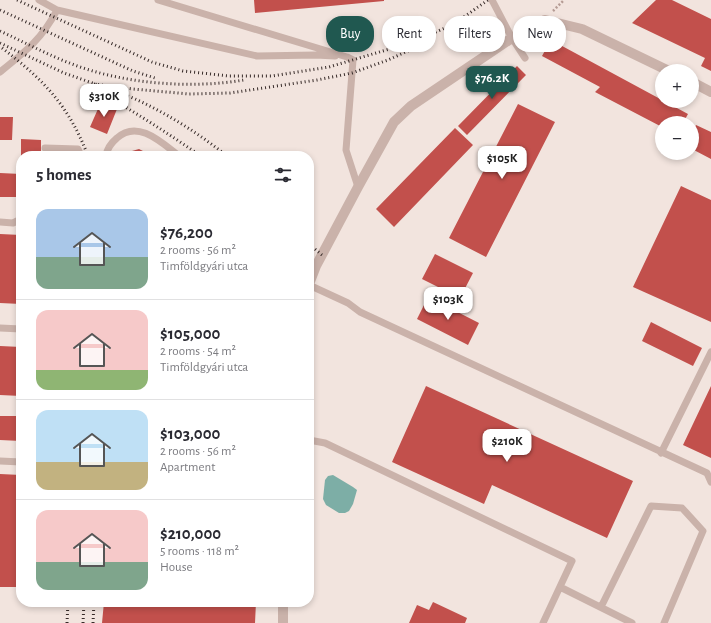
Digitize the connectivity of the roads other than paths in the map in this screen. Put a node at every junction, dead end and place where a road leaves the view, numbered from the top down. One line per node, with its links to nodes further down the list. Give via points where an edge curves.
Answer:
1 (39, 0): 4 (lane)
2 (158, 0): 6 (lane)
3 (492, 0): 5 (lane)
4 (58, 10): 6 (lane, via 257,56); 9 (lane, via 46,31 32,46)
5 (512, 38): 7 (lane); 8 (street, via 545,20 582,29); 16 (street, via 405,111 394,122)
6 (348, 57): 16 (lane, via 352,60 346,150)
7 (525, 58)
8 (655, 64)
9 (0, 72)
10 (699, 86): 11 (street)
11 (711, 92)
12 (44, 148): 13 (lane)
13 (79, 151)
14 (107, 151): 15 (lane, via 120,135 135,130 155,138)
15 (172, 151)
16 (358, 187): 19 (street)
17 (0, 222): 18 (lane)
18 (16, 222)
19 (314, 271)
20 (314, 286): 25 (lane, via 348,303 360,312)
21 (0, 328): 22 (lane)
22 (16, 329)
23 (711, 352): 25 (lane)
24 (314, 441): 29 (lane, via 325,443 572,561)
25 (661, 453): 28 (lane, via 707,473)
26 (0, 461): 27 (lane)
27 (16, 462)
28 (711, 482)
29 (560, 587): 31 (lane); 33 (lane)
30 (284, 607): 32 (street)
31 (601, 608): 34 (lane); 35 (lane, via 651,506 682,508 703,531)
32 (283, 623)
33 (543, 623)
34 (632, 623)
35 (664, 623)

